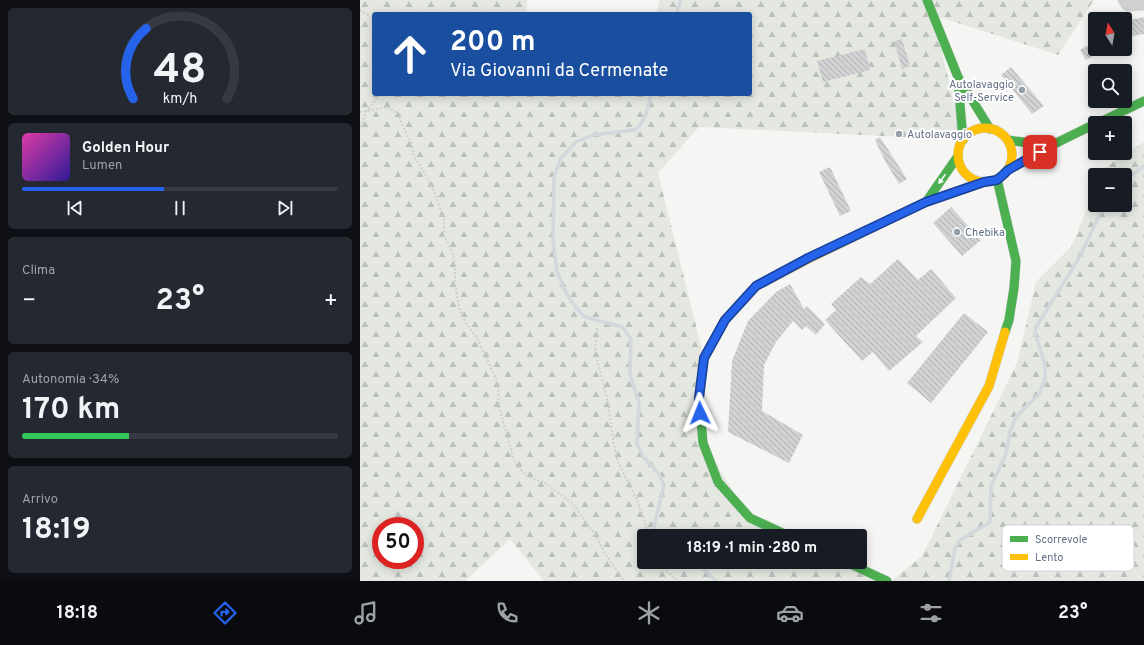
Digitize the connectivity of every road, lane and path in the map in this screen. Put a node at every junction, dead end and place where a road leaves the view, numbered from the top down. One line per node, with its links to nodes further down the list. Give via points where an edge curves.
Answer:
1 (927, 0): 6 (main road)
2 (1124, 0): 3 (street, via 1128,5)
3 (1144, 4)
4 (360, 10): 5 (path)
5 (372, 20)
6 (958, 77): 14 (main road); 15 (main road)
7 (378, 96): 9 (path)
8 (1144, 101): 11 (main road)
9 (367, 111): 10 (path); 12 (path); 29 (path, via 388,107 399,114 411,142 414,158 436,195 444,221 444,235 455,263 459,308 465,322 483,348 498,383 499,407 515,463 527,476 545,483 572,503)
10 (360, 112)
11 (1113, 116)
12 (360, 127)
13 (1088, 128): 17 (main road)
14 (990, 129): 15 (main road, via 978,130); 16 (main road)
15 (964, 140): 18 (main road)
16 (1008, 140): 17 (main road); 19 (main road, via 1012,161)
17 (1050, 146): 19 (main road)
18 (958, 156): 21 (main road, via 964,171 973,179); 22 (main road, one-way to 22)
19 (1008, 170): 20 (main road)
20 (997, 180): 21 (main road); 24 (main road, via 1016,261 1009,320 989,386)
21 (984, 182): 22 (main road)
22 (926, 202): 26 (main road, via 808,258 756,286 725,320 704,358 699,398 703,443 718,482 750,518)
23 (597, 328): 25 (path, via 596,351 618,462 637,500)
24 (917, 519)
25 (647, 529)
26 (774, 529)
27 (665, 569): 30 (path)
28 (861, 569): 31 (main road)
29 (624, 581)
30 (679, 581)
31 (887, 581)

